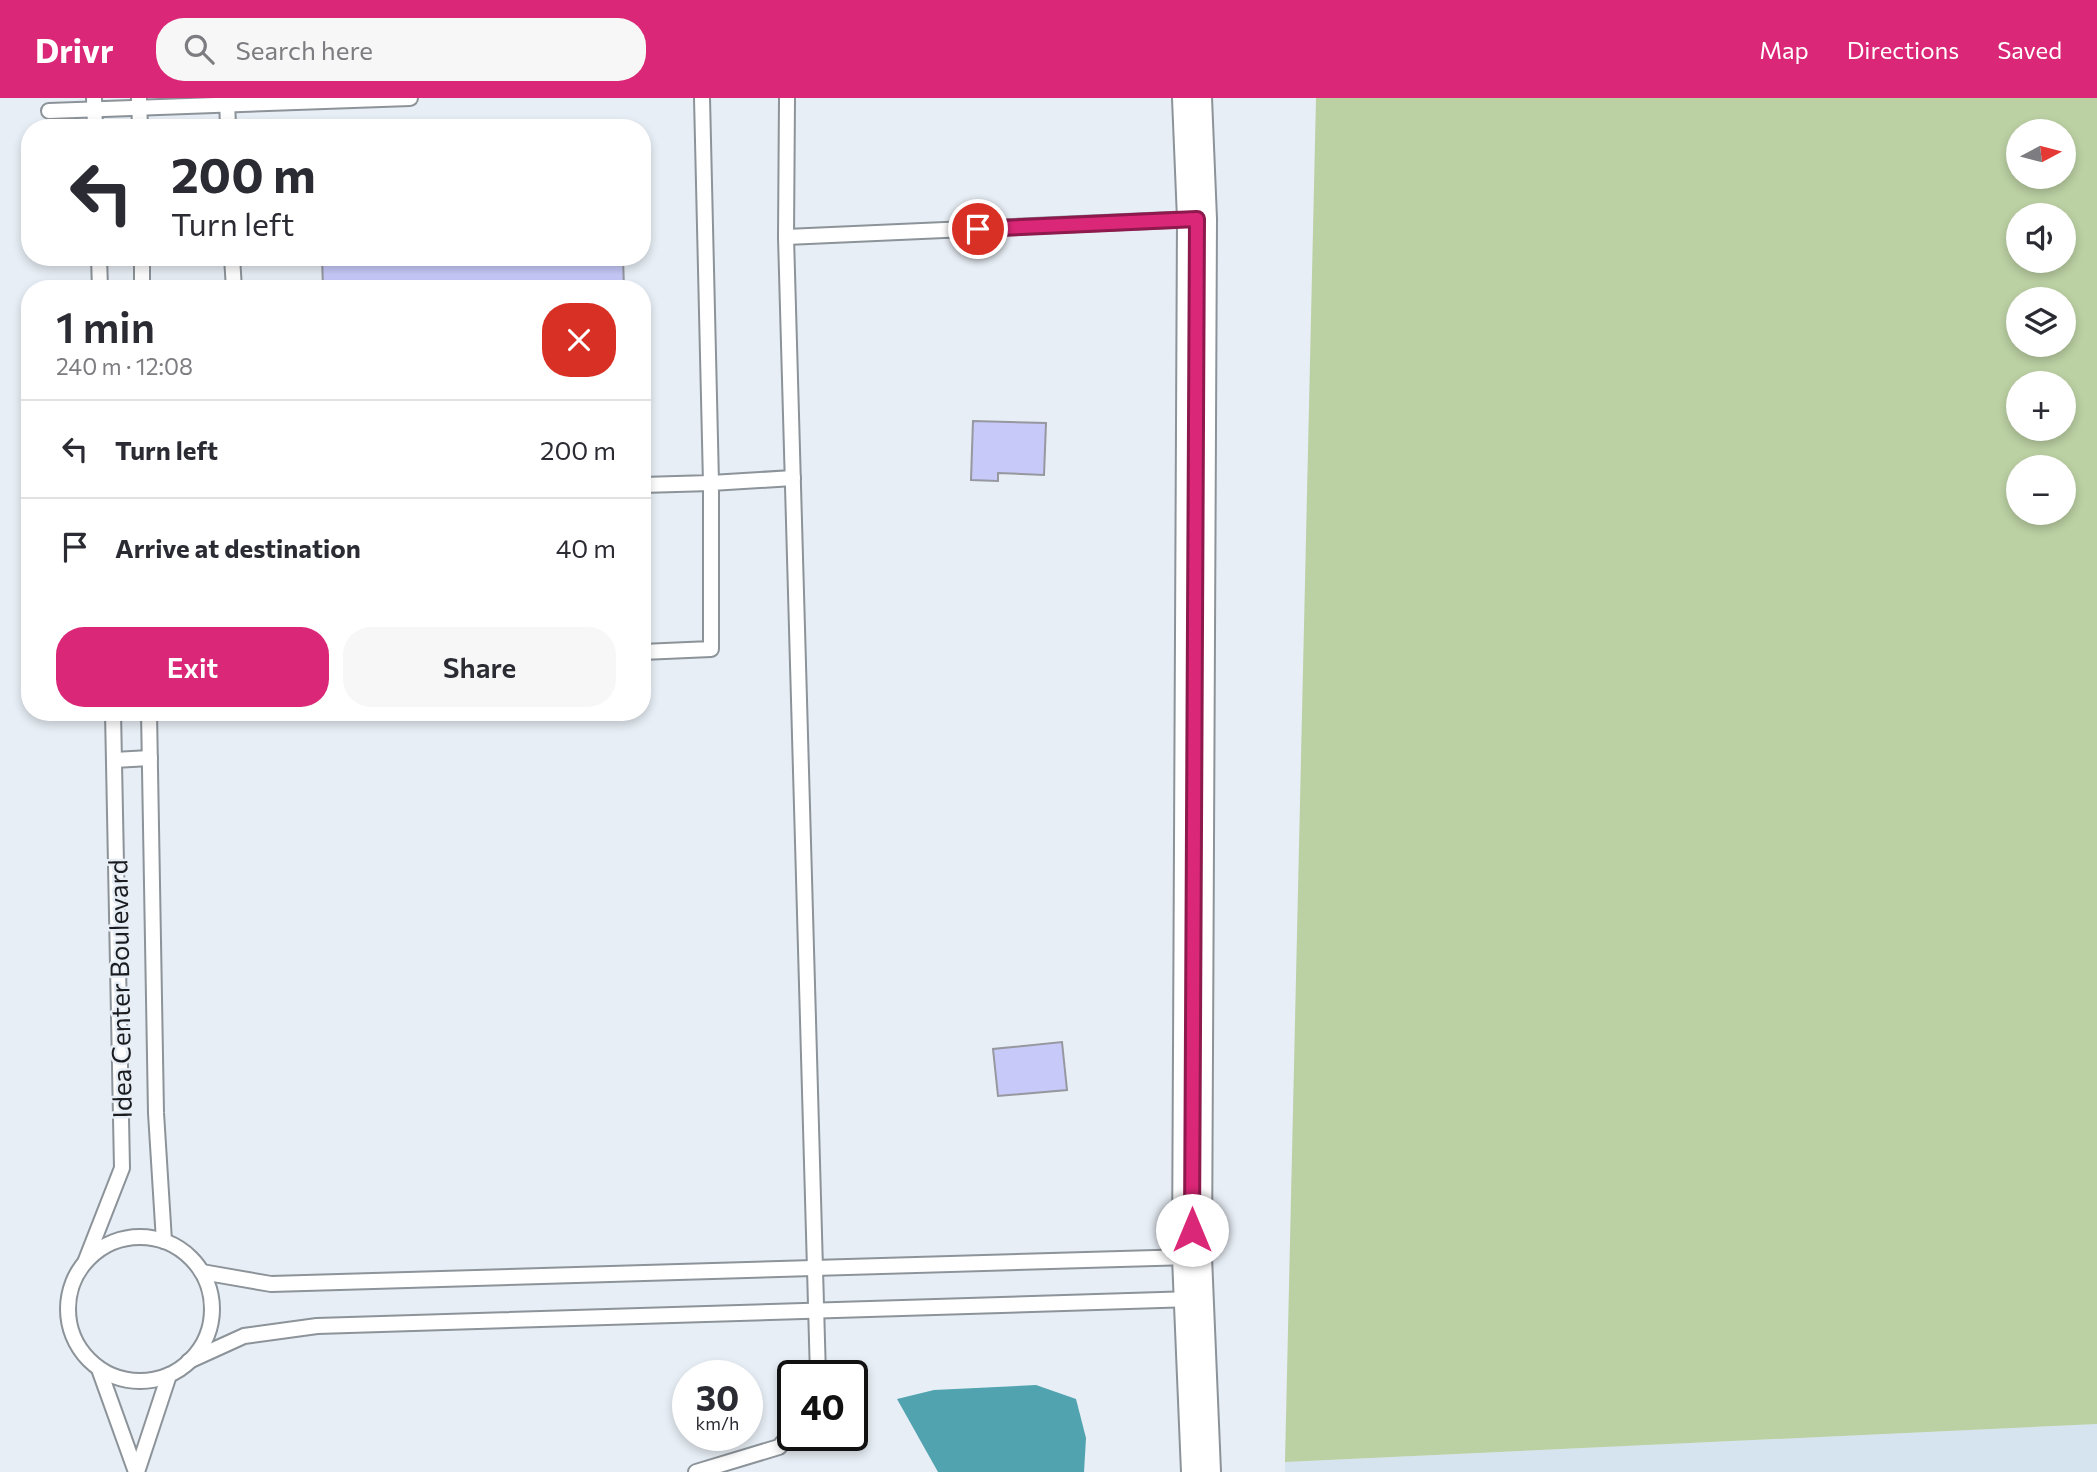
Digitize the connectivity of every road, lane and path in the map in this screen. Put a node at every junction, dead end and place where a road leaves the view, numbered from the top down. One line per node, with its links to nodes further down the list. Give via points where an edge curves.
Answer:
1 (410, 98): 5 (lane)
2 (702, 98): 13 (lane)
3 (787, 98): 11 (lane)
4 (1192, 98): 10 (street)
5 (227, 101): 6 (lane); 9 (lane)
6 (139, 102): 7 (lane)
7 (94, 104): 8 (lane)
8 (49, 111)
9 (228, 119)
10 (1197, 219): 11 (lane); 21 (street)
11 (786, 237): 12 (lane)
12 (793, 478): 13 (lane); 23 (lane)
13 (711, 483): 14 (lane); 15 (lane, via 711,649)
14 (651, 485)
15 (651, 652)
16 (113, 721): 19 (lane, Idea Center Boulevard)
17 (149, 721): 18 (lane, Idea Center Boulevard)
18 (150, 758): 19 (lane); 20 (lane, Idea Center Boulevard, via 156,1113)
19 (114, 760): 22 (lane, Idea Center Boulevard, via 122,1168)
20 (164, 1241): 22 (lane, via 130,1237 106,1245); 24 (lane, via 186,1253)
21 (1192, 1257): 23 (lane); 25 (street)
22 (86, 1260): 29 (lane, via 73,1281 70,1329 81,1352)
23 (814, 1268): 24 (lane, via 271,1284); 26 (lane)
24 (202, 1272): 28 (lane, via 211,1296 211,1321 204,1341)
25 (1194, 1299): 26 (lane); 34 (street)
26 (817, 1311): 27 (lane); 28 (lane, via 317,1326 244,1336)
27 (818, 1360)
28 (189, 1361): 30 (lane)
29 (99, 1369): 30 (lane, via 122,1379 144,1381); 32 (lane)
30 (169, 1375): 32 (lane)
31 (777, 1448): 33 (lane)
32 (137, 1472)
33 (696, 1472)
34 (1201, 1472)

